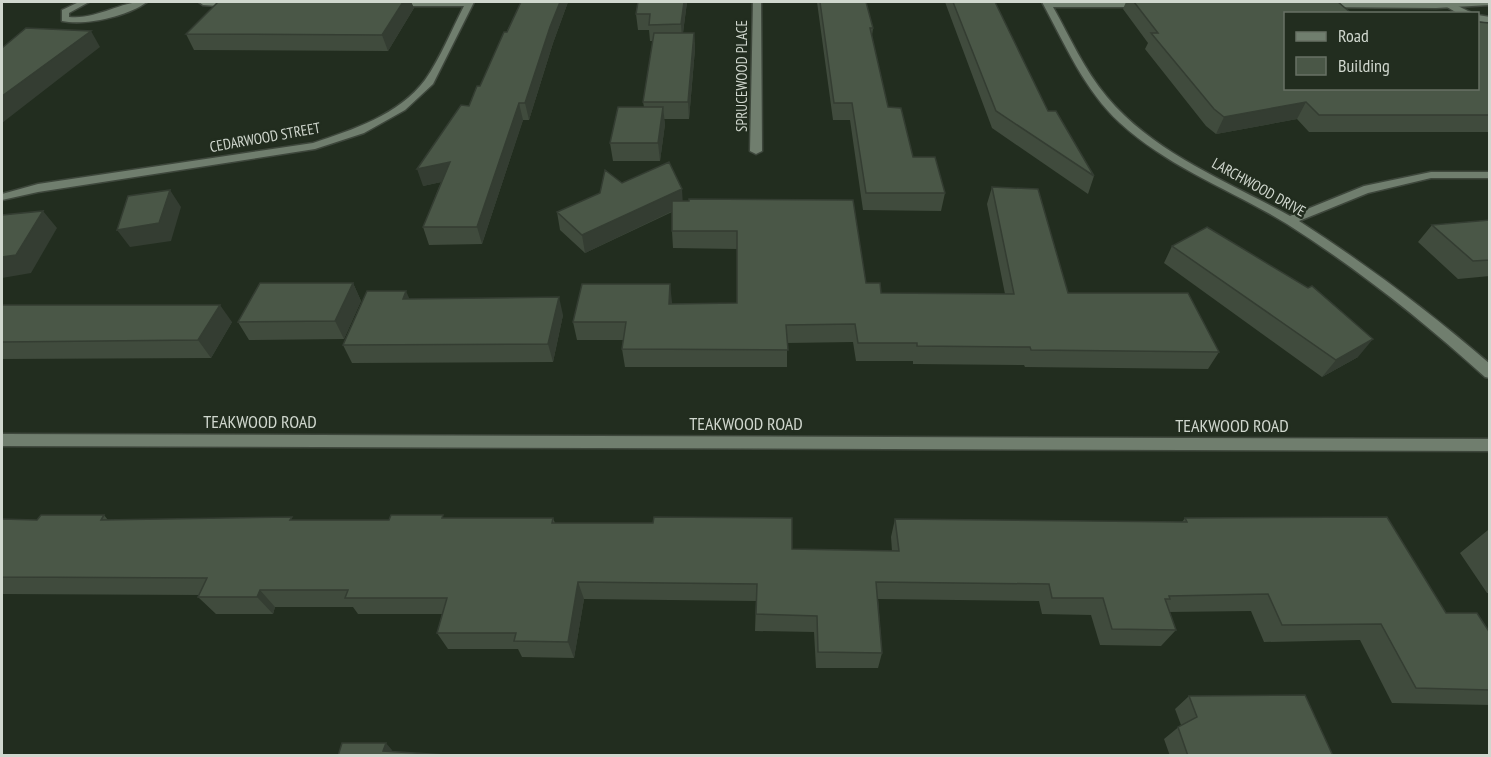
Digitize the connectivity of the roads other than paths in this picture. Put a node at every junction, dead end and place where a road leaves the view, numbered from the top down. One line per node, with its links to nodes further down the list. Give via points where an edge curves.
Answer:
1 (85, 2): 2 (street, via 65,12 65,19 97,18)
2 (143, 2)
3 (202, 2): 11 (street)
4 (470, 2): 7 (street); 18 (street, CEDARWOOD STREET, via 429,82 400,108 360,130 315,146 38,188)
5 (757, 2): 16 (street, SPRUCEWOOD PLACE)
6 (1490, 2): 14 (street)
7 (375, 3)
8 (1047, 3): 12 (street); 19 (street, LARCHWOOD DRIVE, via 1104,100 1130,126 1189,166)
9 (1362, 3): 10 (street); 13 (street)
10 (1415, 3): 14 (street)
11 (246, 4)
12 (1153, 4)
13 (1317, 5)
14 (1450, 5): 15 (street)
15 (1463, 12)
16 (756, 151)
17 (1490, 175): 19 (street, via 1431,176 1376,188)
18 (2, 197)
19 (1288, 221): 20 (street, LARCHWOOD DRIVE, via 1416,311)
20 (1490, 373)
21 (2, 440): 22 (street, TEAKWOOD ROAD)
22 (1490, 445)

